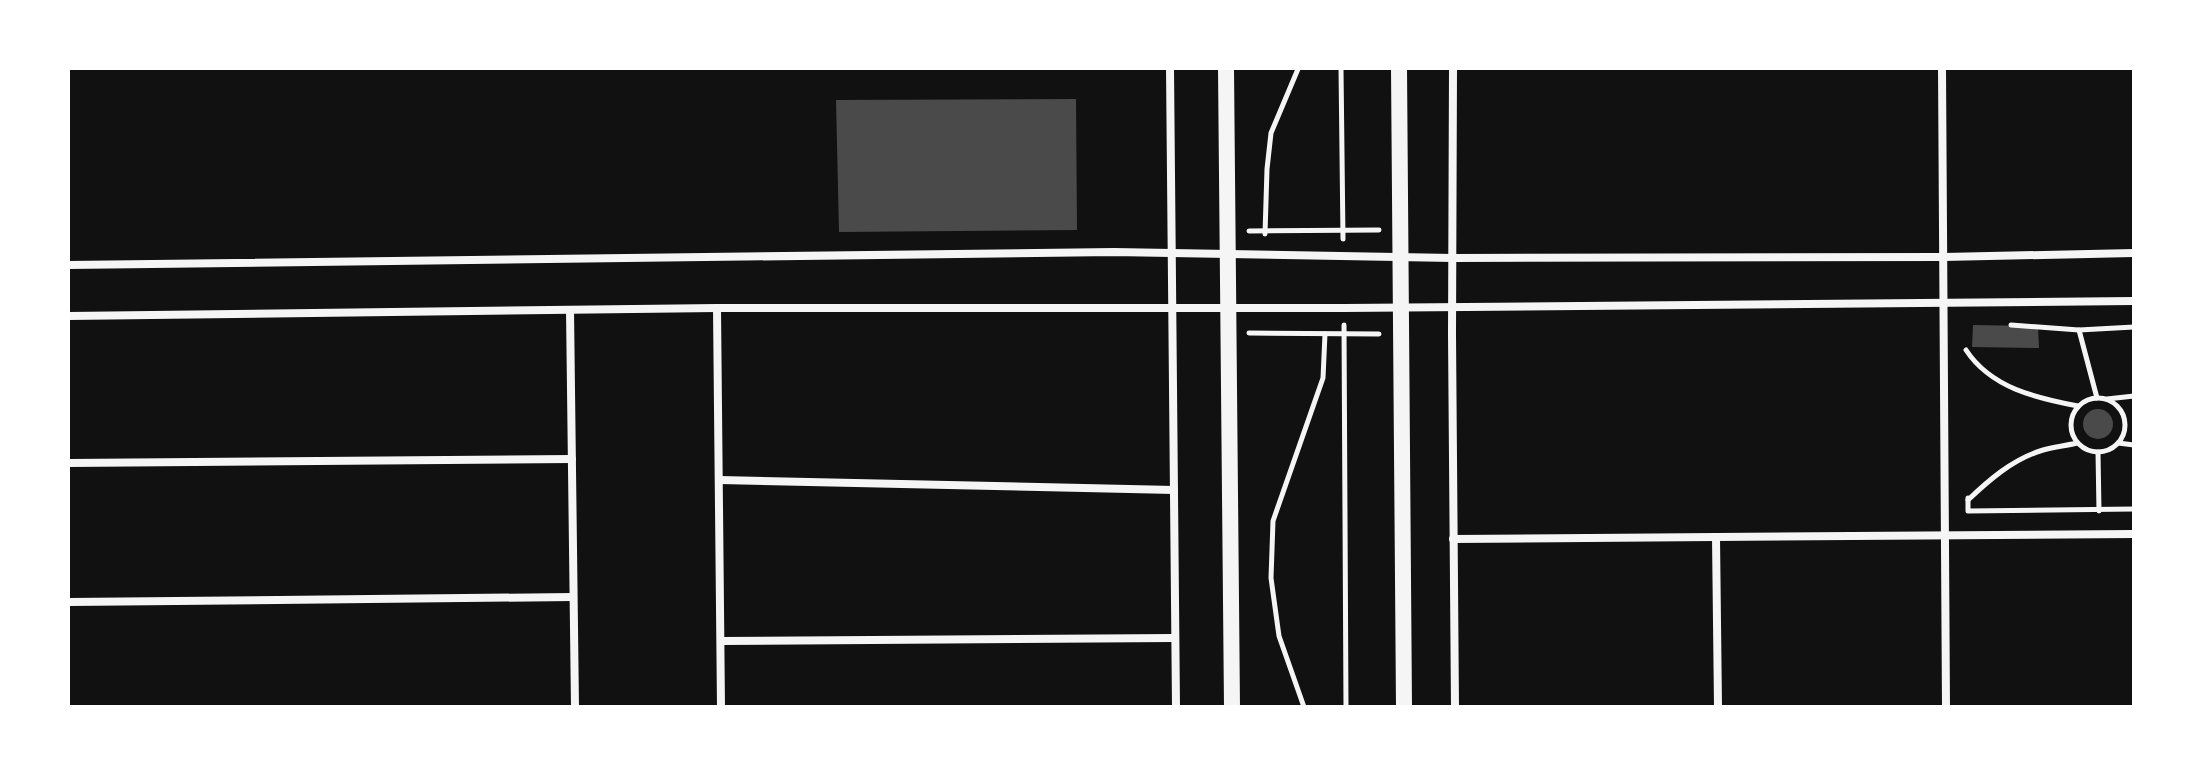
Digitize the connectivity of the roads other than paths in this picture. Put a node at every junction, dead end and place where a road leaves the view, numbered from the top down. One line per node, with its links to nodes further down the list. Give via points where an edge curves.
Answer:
1 (1170, 68): 6 (street)
2 (1226, 68): 8 (main road)
3 (1399, 68): 9 (main road)
4 (1453, 68): 11 (street)
5 (1942, 68): 10 (street)
6 (1172, 253): 8 (street); 12 (street); 18 (street)
7 (2134, 253): 10 (street)
8 (1227, 254): 9 (street); 19 (main road)
9 (1401, 257): 11 (street); 15 (main road)
10 (1944, 257): 11 (street); 14 (street)
11 (1453, 258): 16 (street)
12 (68, 265)
13 (2134, 301): 14 (street)
14 (1944, 303): 16 (street); 27 (street)
15 (1400, 307): 16 (street); 19 (street); 38 (main road)
16 (1452, 307): 29 (street)
17 (717, 308): 18 (street); 20 (street); 24 (street)
18 (1173, 308): 19 (street); 25 (street)
19 (1228, 308): 37 (main road)
20 (570, 310): 21 (street); 22 (street)
21 (68, 316)
22 (572, 459): 23 (street); 30 (street)
23 (68, 463)
24 (720, 480): 25 (street); 33 (street)
25 (1174, 490): 32 (street)
26 (2134, 534): 27 (street)
27 (1945, 535): 28 (street); 41 (street)
28 (1716, 537): 29 (street); 40 (street)
29 (1453, 539): 39 (street)
30 (573, 597): 31 (street); 34 (street)
31 (68, 602)
32 (1175, 638): 33 (street); 36 (street)
33 (721, 641): 35 (street)
34 (575, 707)
35 (721, 707)
36 (1176, 707)
37 (1232, 707)
38 (1404, 707)
39 (1455, 707)
40 (1718, 707)
41 (1946, 707)

